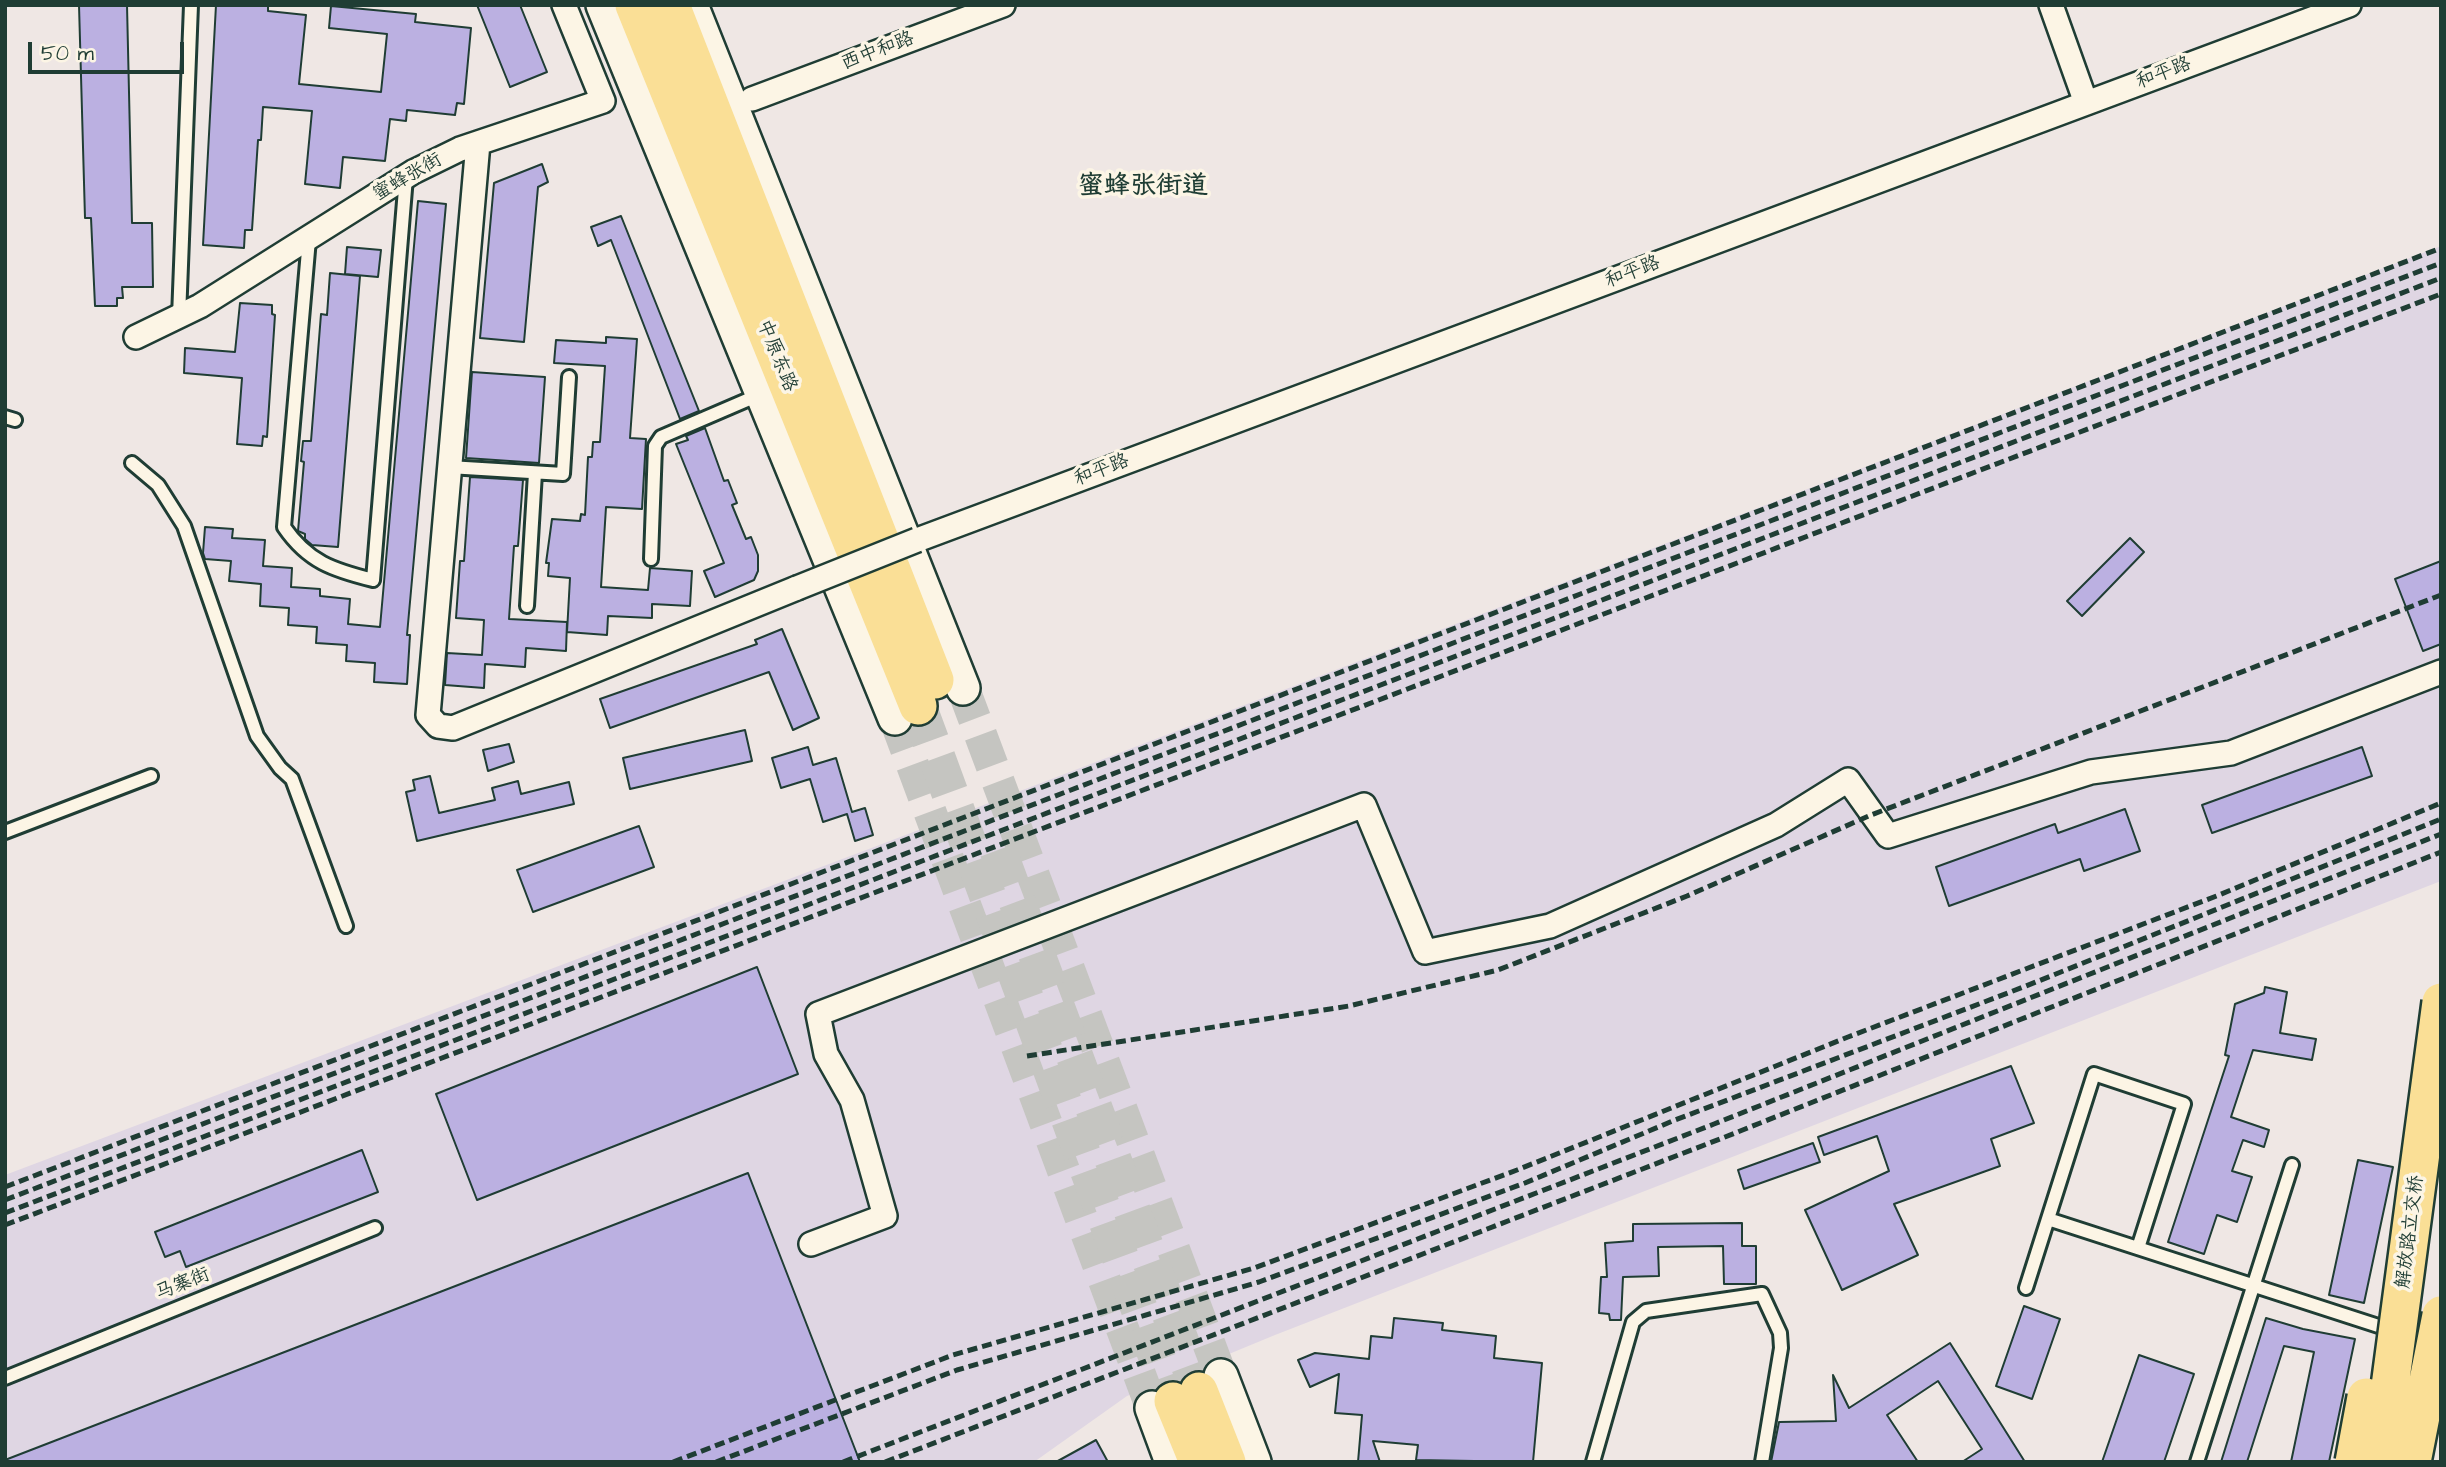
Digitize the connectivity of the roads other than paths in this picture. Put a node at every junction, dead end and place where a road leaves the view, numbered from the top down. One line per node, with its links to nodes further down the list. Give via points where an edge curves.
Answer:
1 (191, 5): 16 (lane)
2 (564, 5): 13 (street, 蜜蜂张街, via 603,101)
3 (603, 5): 19 (street)
4 (634, 5): 27 (main road, 中原东路)
5 (671, 5): 27 (main road, 中原东路)
6 (691, 5): 27 (street)
7 (712, 5): 11 (street)
8 (1003, 5): 11 (street, 西中和路)
9 (2051, 5): 12 (street)
10 (2349, 5): 12 (street, 和平路)
11 (752, 99): 23 (street)
12 (2086, 103): 23 (street, 和平路)
13 (478, 143): 14 (street, 蜜蜂张街); 21 (street, 和平路)
14 (406, 177): 15 (street, 蜜蜂张街); 15 (lane, via 373,580 334,570 299,548 284,527)
15 (309, 239): 16 (street, 蜜蜂张街)
16 (179, 317): 17 (street, 蜜蜂张街)
17 (136, 337)
18 (569, 377): 22 (lane, via 563,474)
19 (765, 393): 24 (lane, via 661,437 654,446); 27 (street)
20 (132, 463): 30 (lane, via 158,485 184,526 252,738 292,779)
21 (449, 467): 22 (lane); 23 (street, 和平路, bridge, via 428,715 438,726 453,728)
22 (536, 473): 25 (lane)
23 (921, 539)
24 (650, 559)
25 (527, 606)
26 (2441, 671): 36 (street, via 2231,753 2091,772 1888,835 1848,780 1776,824 1550,926 1425,952 1364,804 818,1014 826,1054 852,1100 885,1216)
27 (929, 702)
28 (151, 776): 29 (lane)
29 (5, 832)
30 (346, 926)
31 (2441, 1002): 32 (main road, 解放路立交桥, bridge)
32 (2432, 1063): 52 (main road, bridge); 53 (main road, 解放路立交桥, bridge)
33 (2292, 1165): 38 (lane)
34 (2048, 1219): 37 (lane); 37 (lane, via 2094,1074 2184,1104); 39 (lane)
35 (375, 1228): 42 (lane, 马寨街)
36 (811, 1244)
37 (2138, 1248): 38 (lane)
38 (2253, 1286): 41 (lane); 51 (lane)
39 (2026, 1288)
40 (2441, 1315): 54 (main road, bridge)
41 (2441, 1346)
42 (5, 1378)
43 (1186, 1394): 45 (street); 46 (main road); 47 (main road); 48 (street)
44 (2441, 1410): 55 (street)
45 (1172, 1462)
46 (1198, 1462)
47 (1227, 1462)
48 (1254, 1462)
49 (1593, 1462): 50 (lane, via 1633,1322 1646,1311 1762,1294 1782,1348)
50 (1762, 1462)
51 (2197, 1462)
52 (2354, 1462)
53 (2380, 1462)
54 (2412, 1462)
55 (2430, 1462)

